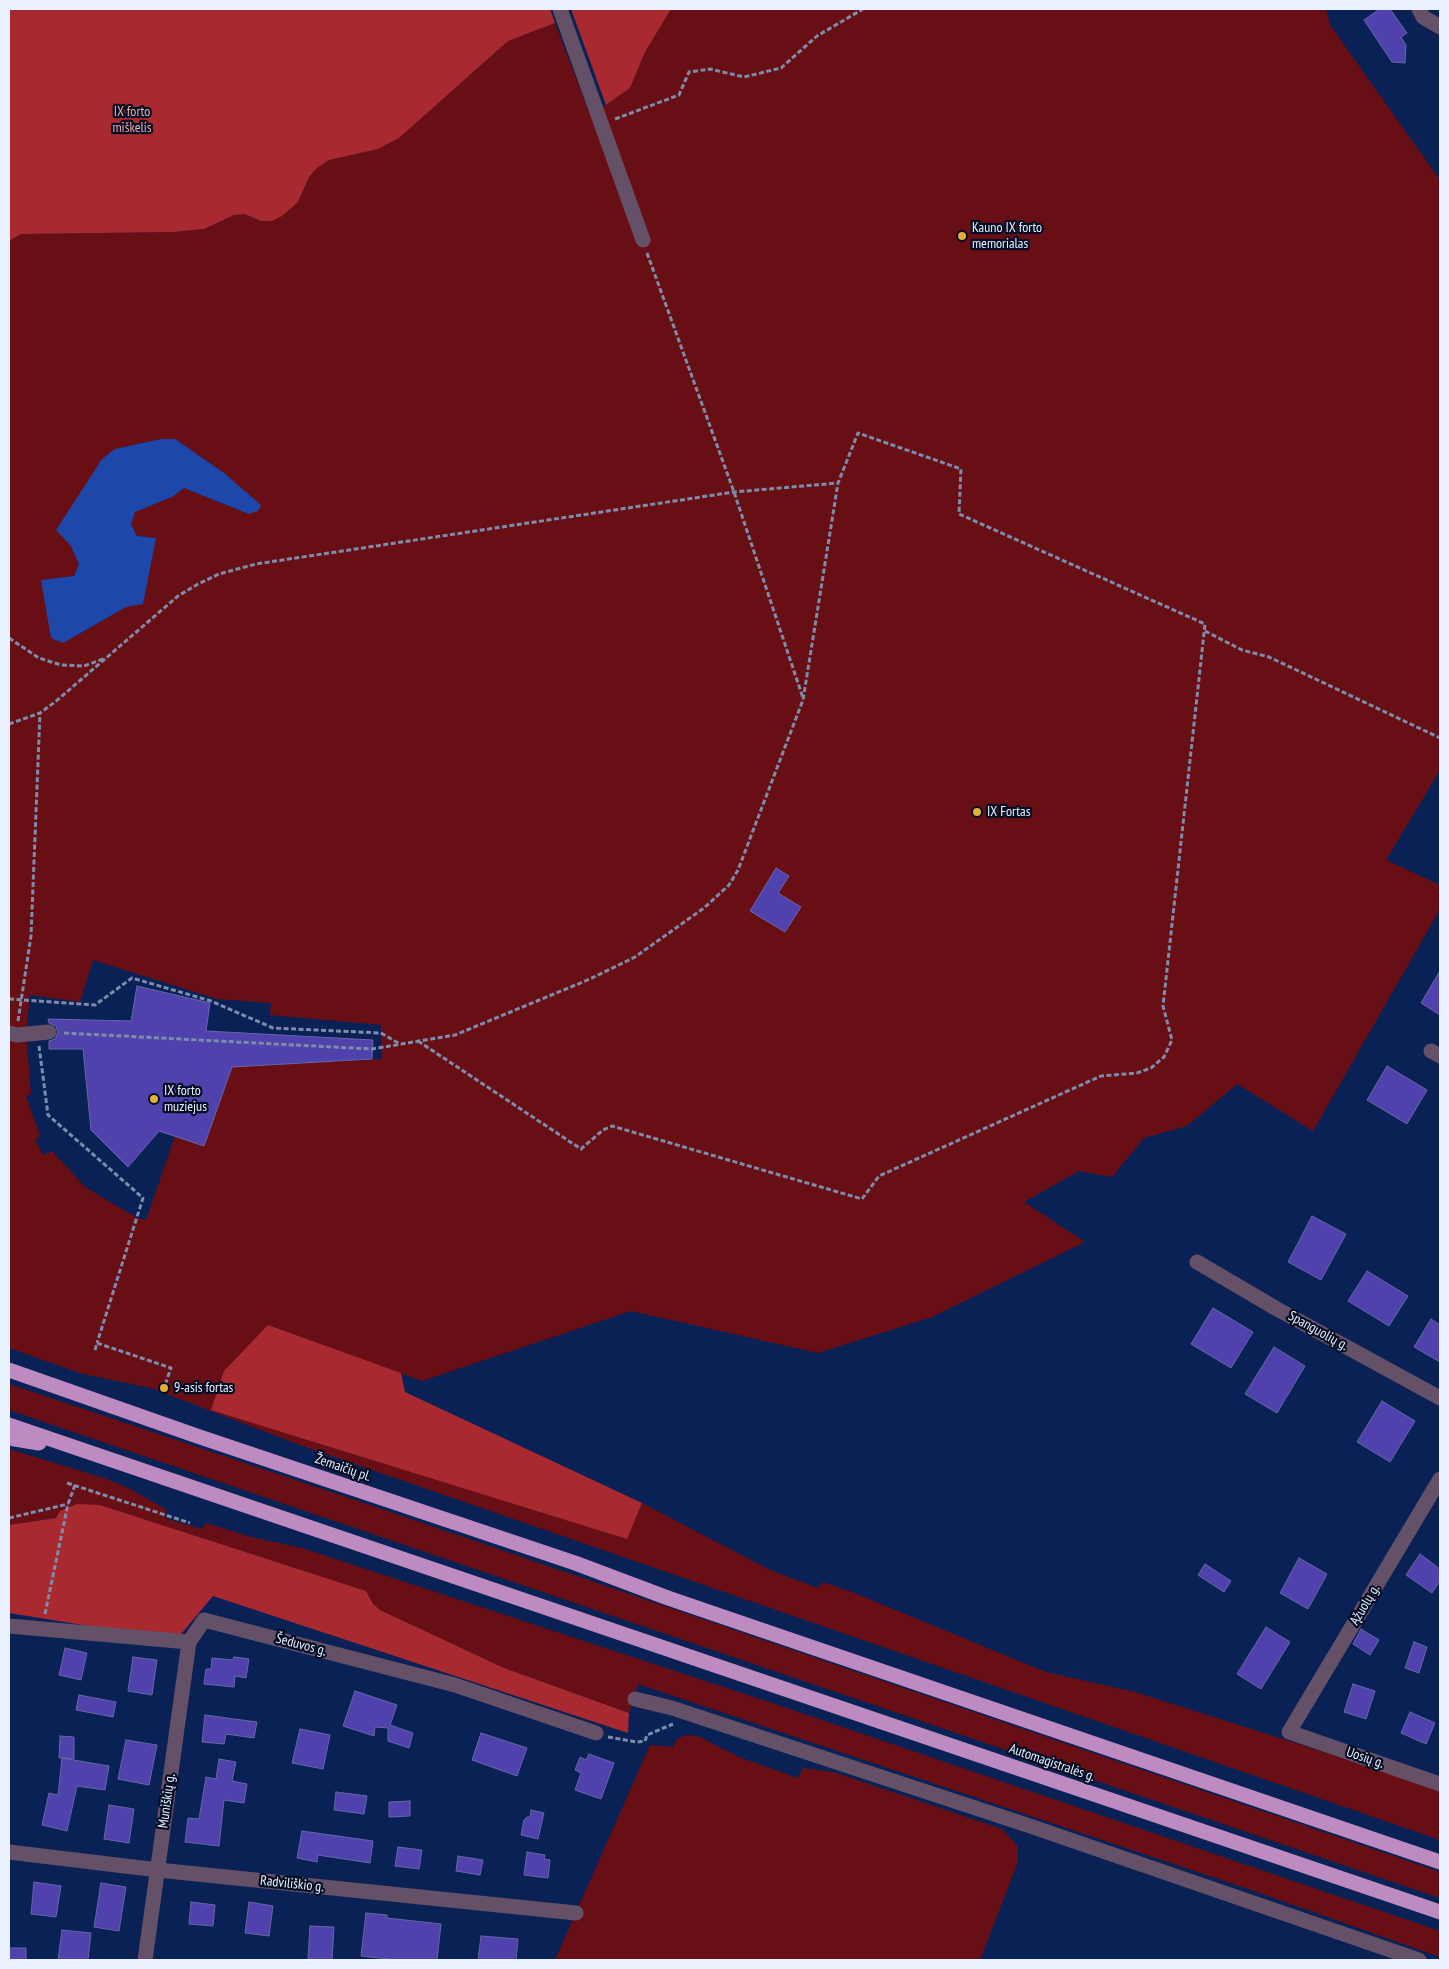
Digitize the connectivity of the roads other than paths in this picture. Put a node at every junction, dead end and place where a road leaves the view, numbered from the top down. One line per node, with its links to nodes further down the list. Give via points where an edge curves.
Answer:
1 (560, 9): 4 (street)
2 (1419, 9): 3 (street, via 1423,18)
3 (1440, 27)
4 (643, 240)
5 (9, 1033): 6 (street)
6 (43, 1033)
7 (1197, 1262): 9 (street, Spanguolių g.)
8 (9, 1370): 21 (highway, Žemaičių pl.)
9 (1440, 1398)
10 (9, 1425): 12 (highway)
11 (9, 1438): 12 (highway)
12 (78, 1448): 23 (highway, Automagistralės g.)
13 (1440, 1479): 17 (street, Ąžuolų g.)
14 (9, 1626): 15 (street)
15 (189, 1642): 18 (street, Šeduvos g., via 204,1620 455,1685); 22 (street, Muniškių g.)
16 (634, 1699): 26 (street, via 679,1710 1030,1826)
17 (1289, 1732): 19 (street, Uosių g.)
18 (596, 1733)
19 (1440, 1784)
20 (9, 1852): 22 (street, Radviliškio g.)
21 (1440, 1862)
22 (158, 1870): 24 (street, Radviliškio g.); 25 (street, Muniškių g.)
23 (1440, 1912)
24 (576, 1914)
25 (145, 1960)
26 (1419, 1960)

